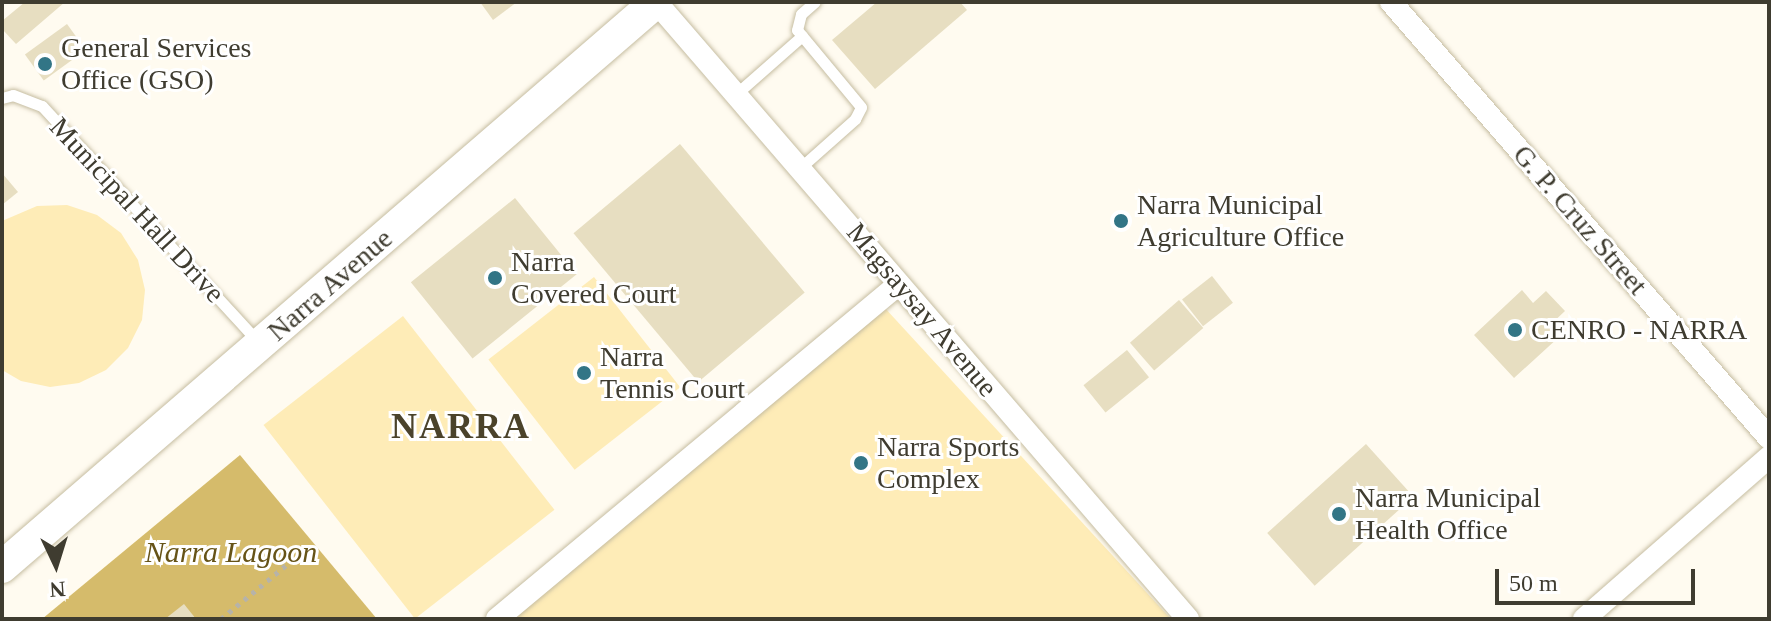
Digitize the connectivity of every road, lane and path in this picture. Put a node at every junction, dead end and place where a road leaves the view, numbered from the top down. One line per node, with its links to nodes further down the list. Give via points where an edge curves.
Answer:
1 (656, 2): 5 (street, Magsaysay Avenue); 9 (street, Narra Avenue)
2 (815, 2): 4 (lane, via 797,21)
3 (1391, 2): 10 (street, G. P. Cruz Street)
4 (802, 36): 5 (lane); 7 (lane, via 861,107 855,119)
5 (736, 94): 7 (street, Magsaysay Avenue)
6 (2, 98): 9 (lane, Municipal Hall Drive, via 13,95 42,106)
7 (800, 168): 8 (street, Magsaysay Avenue)
8 (899, 284): 15 (street); 16 (street, Magsaysay Avenue)
9 (262, 345): 13 (street, Narra Avenue)
10 (1769, 438)
11 (1769, 457): 17 (street)
12 (313, 543): 14 (path)
13 (2, 567)
14 (221, 619)
15 (497, 619)
16 (1188, 619)
17 (1584, 619)

